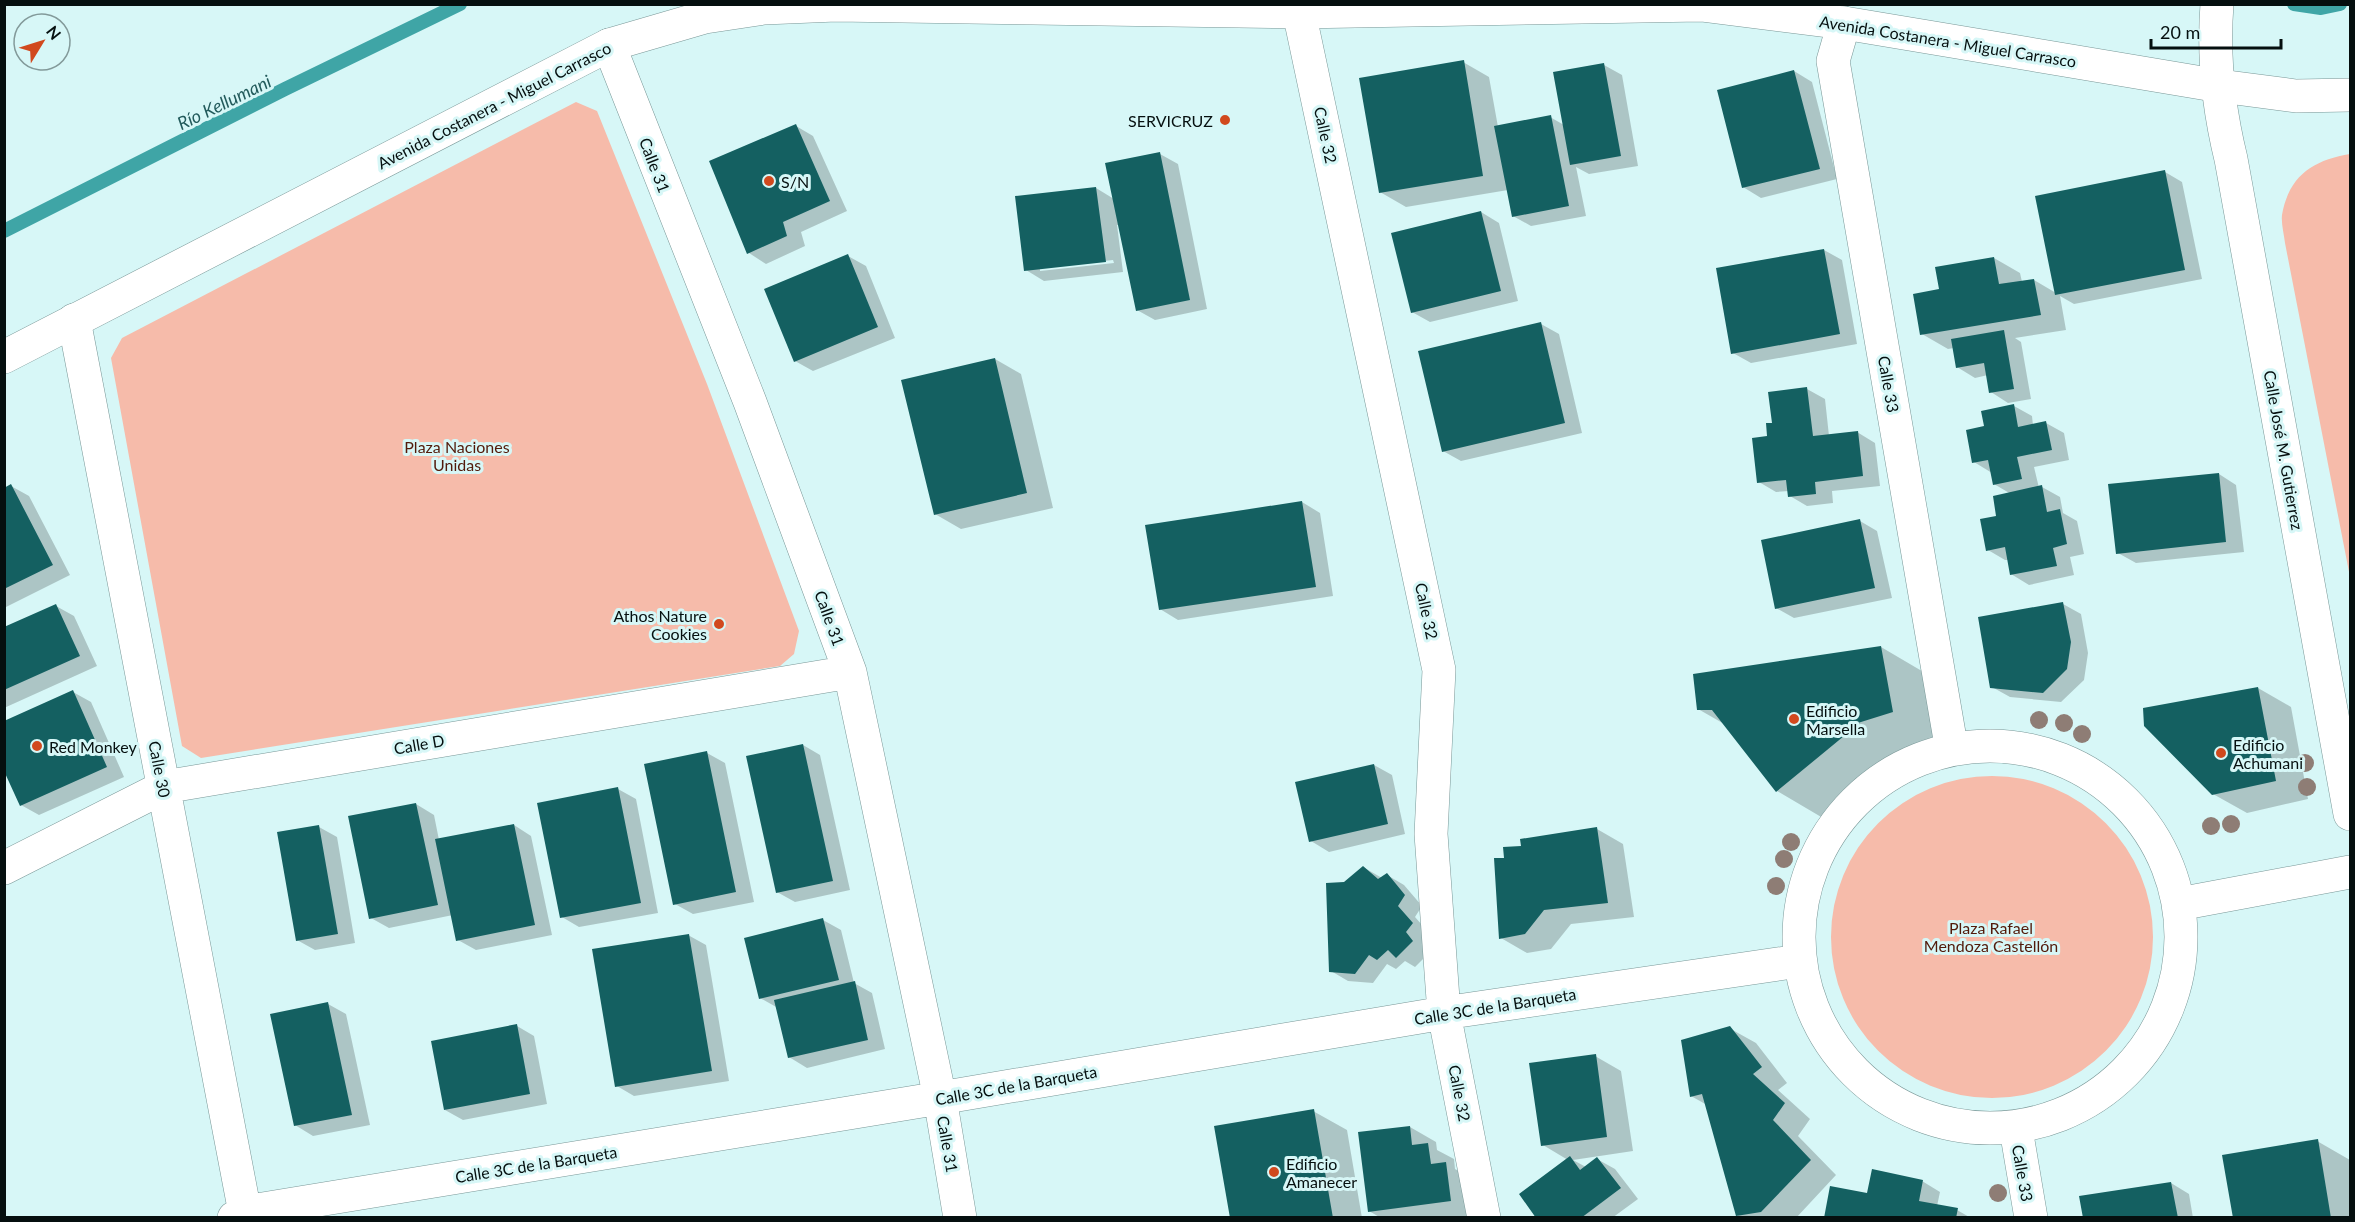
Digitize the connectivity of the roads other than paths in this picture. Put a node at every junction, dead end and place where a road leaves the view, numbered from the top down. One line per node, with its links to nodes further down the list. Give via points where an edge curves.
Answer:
1 (2217, 4): 5 (street, Calle José M. Gutierrez, via 2214,38)
2 (1299, 12): 3 (street, Avenida Costanera - Miguel Carrasco, via 1701,5); 4 (street, Avenida Costanera - Miguel Carrasco, via 836,5 764,8 705,17); 17 (street, Calle 32, via 1439,670 1431,834)
3 (1844, 23): 5 (street, Avenida Costanera - Miguel Carrasco); 10 (street, Calle 33, via 1833,61)
4 (609, 45): 7 (street, Avenida Costanera - Miguel Carrasco); 9 (street, Calle 31, via 750,402)
5 (2220, 86): 6 (street, Avenida Costanera - Miguel Carrasco, via 2296,96); 12 (street, Calle José M. Gutierrez, via 2224,132)
6 (2350, 95)
7 (74, 320): 8 (street, Avenida Costanera - Miguel Carrasco); 11 (street, Calle 30)
8 (4, 357)
9 (850, 672): 11 (street, Calle D); 18 (street, Calle 31)
10 (1951, 745): 15 (street, via 2026,749 2081,768 2127,802 2161,849); 16 (street, via 1910,762 1860,795 1822,843 1801,900)
11 (164, 787): 13 (street, Calle D); 20 (street, Calle 30)
12 (2350, 814)
13 (4, 868)
14 (2350, 872): 15 (street)
15 (2179, 904): 19 (street, via 2181,966 2162,1025 2126,1075 2075,1111)
16 (1799, 961): 17 (street, Calle 3C de la Barqueta); 19 (street, via 1816,1019 1851,1069 1898,1106 1955,1126)
17 (1444, 1013): 18 (street, Calle 3C de la Barqueta); 22 (street, Calle 32)
18 (940, 1098): 20 (street, Calle 3C de la Barqueta); 21 (street, Calle 31)
19 (2016, 1129): 23 (street, Calle 33)
20 (242, 1216)
21 (960, 1218)
22 (1484, 1218)
23 (2031, 1218)

